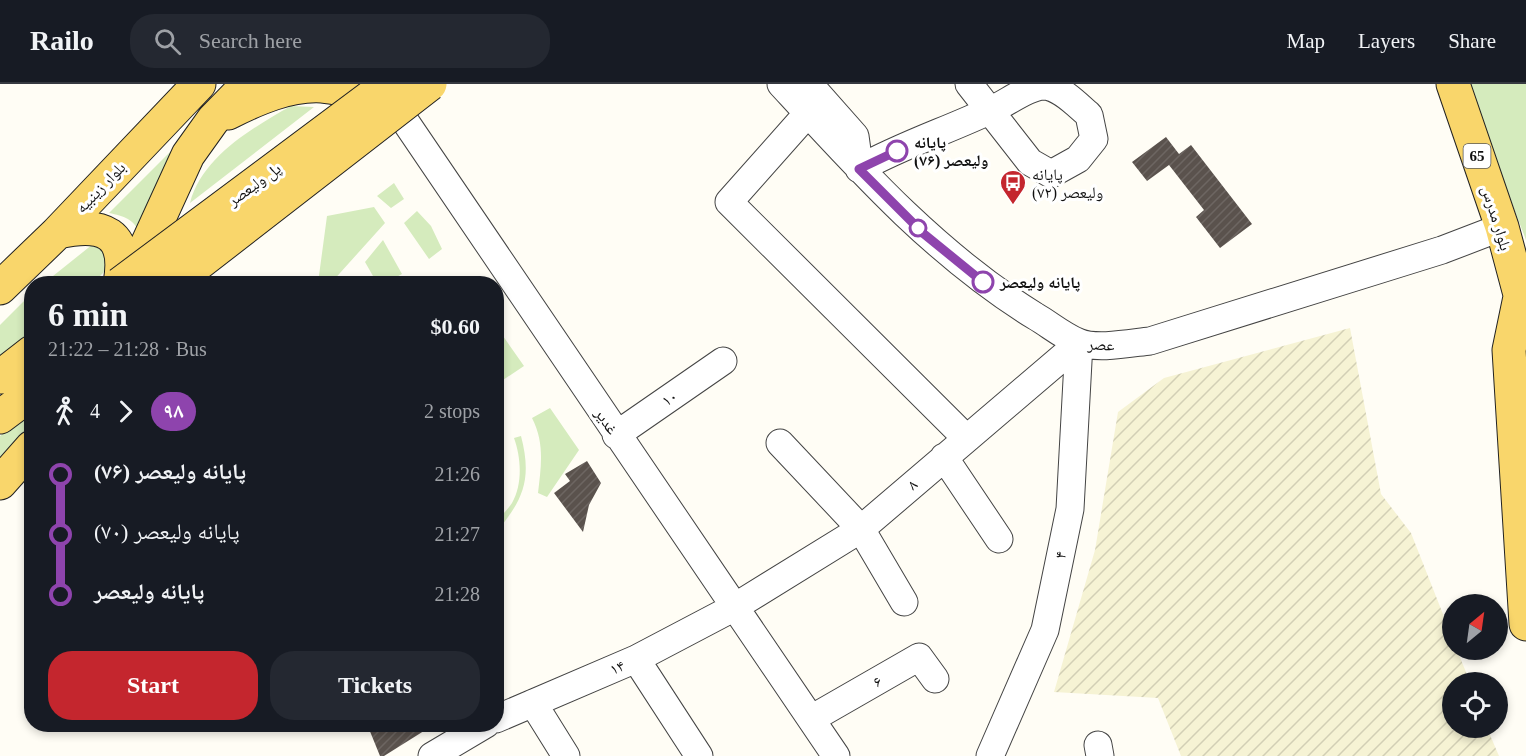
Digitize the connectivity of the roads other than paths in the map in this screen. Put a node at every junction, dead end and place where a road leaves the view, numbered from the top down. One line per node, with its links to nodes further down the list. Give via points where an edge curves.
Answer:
1 (199, 84): 15 (main road, بلوار زینبیه)
2 (248, 84): 12 (main road)
3 (430, 84): 19 (main road, پل ولیعصر, bridge)
4 (781, 84): 11 (street, عصر)
5 (809, 84): 13 (street, via 855,136)
6 (969, 84): 10 (street)
7 (1453, 84): 14 (main road, بلوار مدرس / 65)
8 (387, 88): 12 (main road, via 306,86 264,95); 17 (main road, پل ولیعصر, bridge); 28 (street, غدیر)
9 (1019, 89): 10 (street); 10 (street, via 1043,86 1064,93 1089,115 1094,139 1078,159 1051,174 1030,162)
10 (992, 110): 13 (street)
11 (808, 113): 13 (street, عصر); 29 (street, via 729,202)
12 (213, 120): 18 (main road, via 188,155)
13 (859, 169): 22 (street, عصر, via 924,234 991,289)
14 (1502, 227): 21 (main road, بلوار مدرس / 65); 22 (street, عصر, via 1442,250 1150,341 1116,345)
15 (58, 232): 16 (main road, via 92,227 108,234 119,244); 20 (main road, بلوار زینبیه)
16 (121, 276)
17 (131, 276)
18 (133, 276)
19 (182, 276)
20 (0, 288)
21 (1523, 308): 38 (main road, via 1509,350)
22 (1079, 343): 29 (street, ۸); 49 (street, ۴, via 1070,509 1045,630)
23 (24, 358): 25 (main road)
24 (723, 361): 28 (street, ۱۰)
25 (0, 377)
26 (24, 399): 27 (main road)
27 (0, 417)
28 (616, 435): 37 (street, غدیر)
29 (965, 437): 32 (street, ۸)
30 (780, 443): 34 (street)
31 (24, 456): 33 (main road)
32 (944, 457): 34 (street, ۸); 35 (street)
33 (0, 483)
34 (861, 529): 36 (street); 37 (street, ۸)
35 (999, 539)
36 (904, 602)
37 (734, 608): 39 (street, ۱۴); 43 (street, غدیر)
38 (1526, 624)
39 (636, 659): 41 (street, ۱۴); 47 (street)
40 (936, 679): 43 (street, ۶, via 919,657)
41 (533, 704): 42 (street, ۱۴); 46 (street)
42 (504, 716)
43 (811, 719): 48 (street, غدیر)
44 (472, 732): 45 (street)
45 (432, 756)
46 (566, 756)
47 (699, 756)
48 (836, 756)
49 (990, 756)

